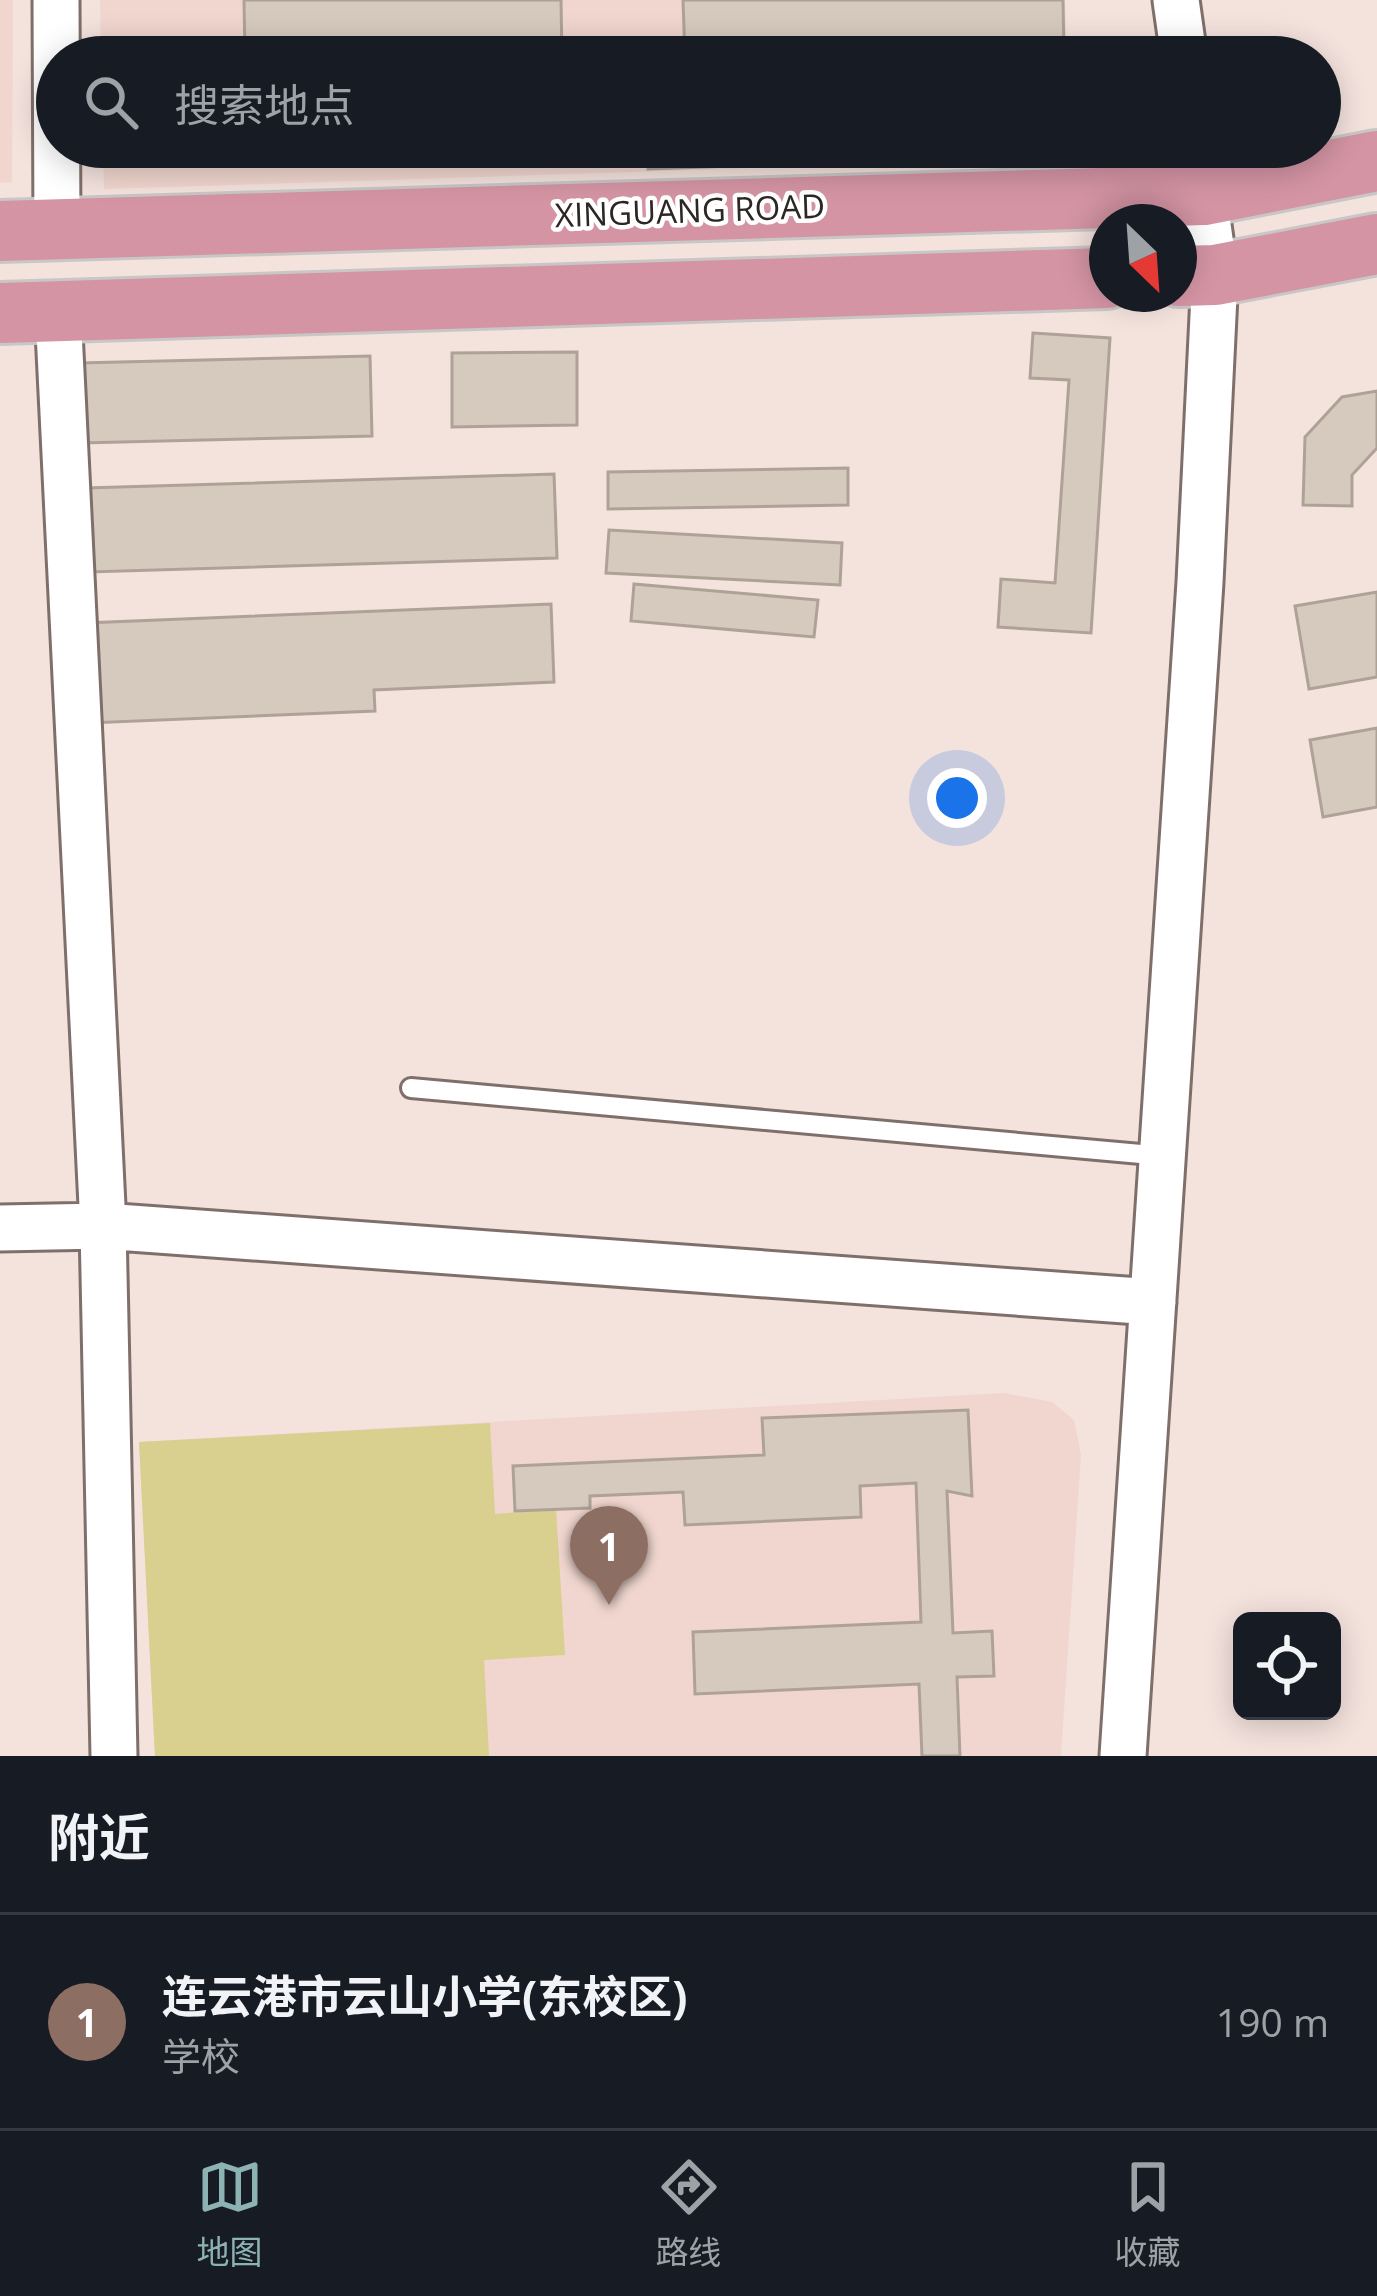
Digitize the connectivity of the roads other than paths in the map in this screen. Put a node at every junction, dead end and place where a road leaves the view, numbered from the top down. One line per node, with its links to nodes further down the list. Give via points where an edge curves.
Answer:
1 (56, 0): 3 (street)
2 (1176, 0): 4 (street)
3 (52, 36)
4 (1181, 36)
5 (1377, 160): 6 (highway, XINGUANG ROAD)
6 (1341, 162)
7 (36, 168): 10 (street)
8 (1248, 168): 9 (highway, XINGUANG ROAD)
9 (1200, 171): 10 (highway, XINGUANG ROAD); 12 (street)
10 (29, 230)
11 (1377, 244): 12 (highway)
12 (1197, 276): 17 (street, via 1200,582)
13 (1089, 279): 14 (highway)
14 (58, 310): 15 (highway); 18 (street)
15 (0, 313)
16 (411, 1088): 17 (lane)
17 (1163, 1156): 20 (street)
18 (103, 1226): 19 (street); 20 (street); 21 (street)
19 (0, 1228)
20 (1153, 1302): 22 (street)
21 (114, 1756)
22 (1123, 1756)

